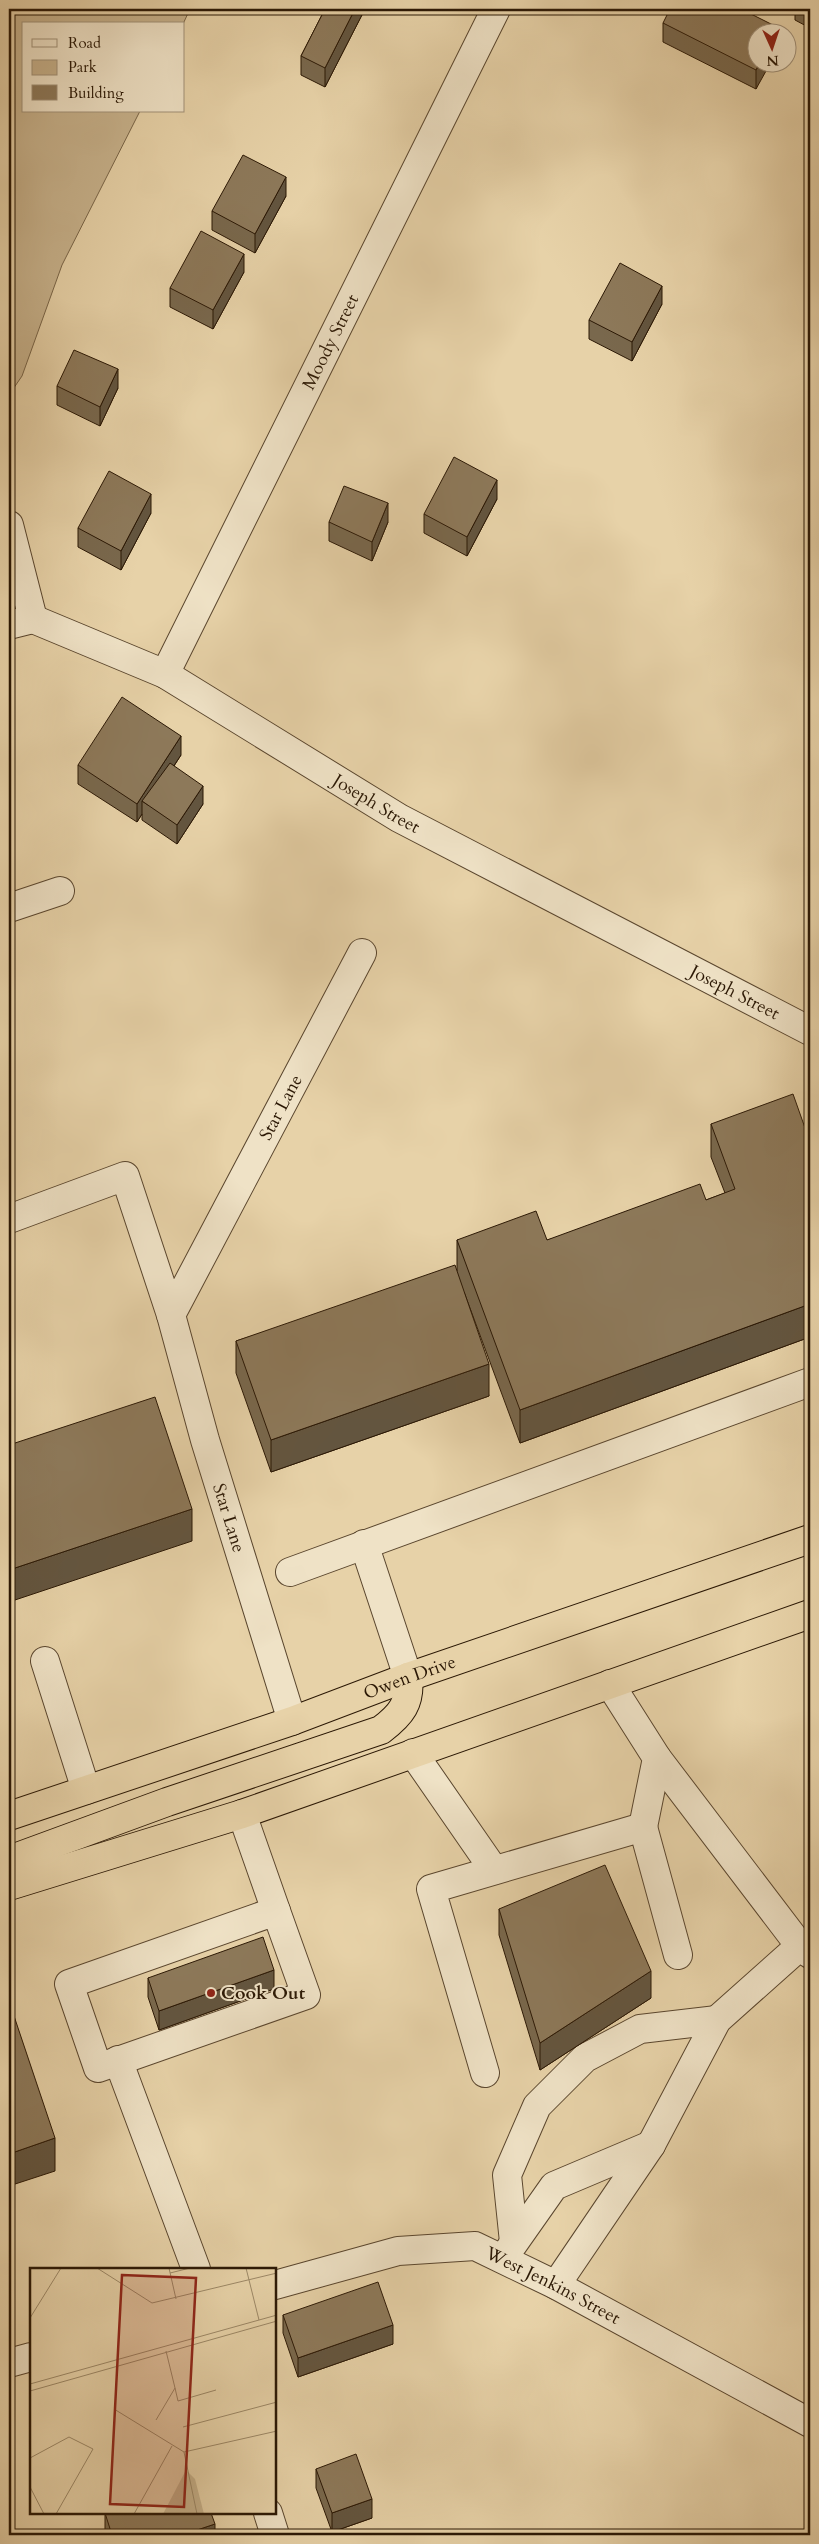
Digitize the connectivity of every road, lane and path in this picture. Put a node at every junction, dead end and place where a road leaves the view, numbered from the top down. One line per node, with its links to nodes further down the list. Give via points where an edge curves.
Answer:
1 (496, 9): 4 (street, Moody Street)
2 (9, 525): 3 (street, Joseph Street)
3 (21, 622): 4 (street, Joseph Street)
4 (165, 674): 8 (street, Joseph Street, via 400,818)
5 (60, 891): 6 (street)
6 (9, 908)
7 (362, 953): 10 (street, Star Lane)
8 (810, 1031)
9 (9, 1219): 10 (street, Star Lane, via 125,1176)
10 (171, 1315): 19 (street, Star Lane, via 205,1440)
11 (810, 1382): 13 (street)
12 (810, 1539): 17 (highway, Owen Drive)
13 (364, 1544): 14 (street); 17 (street)
14 (290, 1572)
15 (810, 1614): 18 (highway)
16 (45, 1661): 22 (street)
17 (408, 1678): 19 (highway, Owen Drive); 26 (highway, via 409,1692 405,1705 381,1730 167,1802)
18 (610, 1684): 20 (highway); 21 (street)
19 (292, 1720): 22 (highway, Owen Drive)
20 (414, 1753): 23 (highway); 27 (street)
21 (658, 1758): 25 (street); 30 (street)
22 (86, 1790): 24 (highway, Owen Drive)
23 (242, 1814): 28 (highway); 29 (street)
24 (9, 1816)
25 (642, 1827): 27 (street); 31 (street)
26 (9, 1860)
27 (494, 1870): 34 (street, via 431,1889)
28 (9, 1886)
29 (276, 1911): 33 (street, via 306,1995); 33 (street, via 69,1984 98,2068)
30 (805, 1950): 32 (street)
31 (678, 1955)
32 (717, 2020): 35 (street); 36 (street, via 640,2029 585,2058 537,2106 507,2175)
33 (118, 2060): 37 (street)
34 (485, 2073)
35 (651, 2145): 36 (street, via 554,2186); 38 (street)
36 (508, 2252): 38 (street, West Jenkins Street); 39 (street, West Jenkins Street, via 475,2246 398,2251)
37 (196, 2268)
38 (556, 2284): 42 (street, West Jenkins Street)
39 (276, 2286)
40 (30, 2357): 41 (street)
41 (9, 2363)
42 (810, 2423)
43 (268, 2514): 44 (street)
44 (275, 2535)

